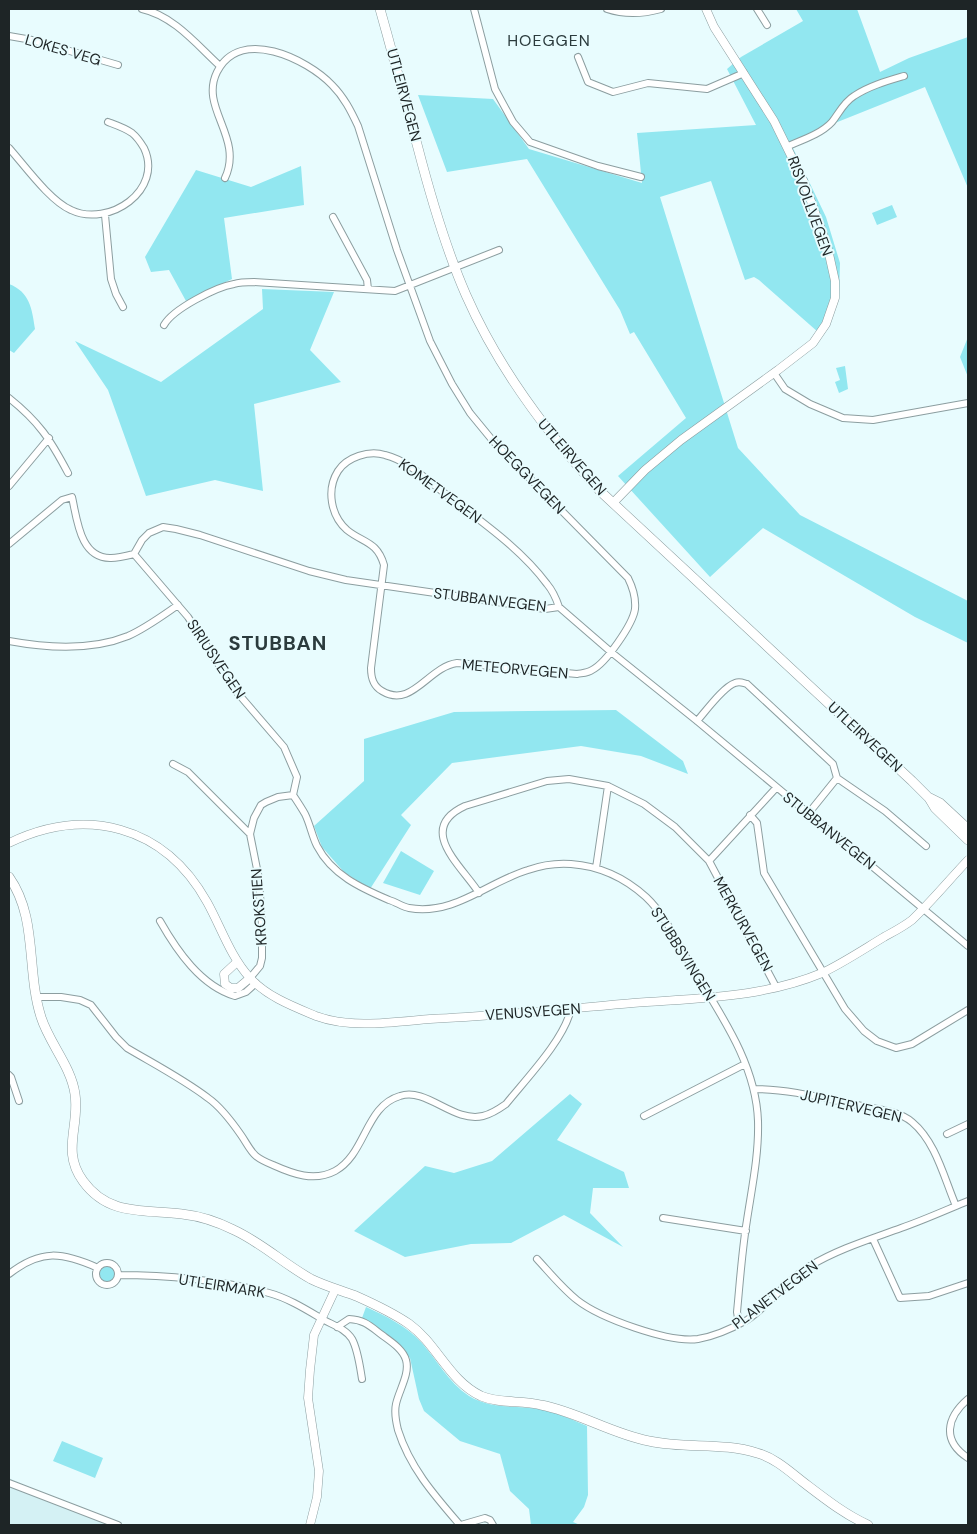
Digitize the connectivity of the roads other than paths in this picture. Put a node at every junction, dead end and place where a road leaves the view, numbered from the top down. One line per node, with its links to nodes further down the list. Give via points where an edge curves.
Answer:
1 (142, 9): 12 (street, via 164,16)
2 (380, 9): 23 (main road, UTLEIRVEGEN, via 436,214)
3 (474, 9): 18 (street, via 496,89 513,122 530,142)
4 (606, 9): 5 (street, via 635,14)
5 (661, 9)
6 (706, 9): 13 (street, RISVOLLVEGEN)
7 (757, 9): 8 (street)
8 (767, 25)
9 (9, 36): 11 (street, LOKES VEG)
10 (578, 57): 13 (street, via 588,82 613,92 648,83 707,89)
11 (118, 65)
12 (220, 66): 19 (street, via 214,79 213,96 229,141 230,162); 24 (street, HOEGGVEGEN, via 241,51 274,51 310,67 339,93 358,126)
13 (744, 73): 16 (street, RISVOLLVEGEN)
14 (904, 76): 16 (street, via 854,96 830,124)
15 (108, 122): 20 (street, via 136,136 147,156 147,168 144,183 133,198 121,209)
16 (788, 146): 28 (street, RISVOLLVEGEN, via 827,245 835,281 834,298 826,324 813,343)
17 (9, 148): 20 (street, via 64,207 82,214)
18 (641, 177)
19 (226, 178)
20 (105, 215): 26 (street, via 111,279)
21 (333, 217): 25 (street, via 367,280)
22 (499, 250): 23 (street)
23 (454, 267): 24 (street); 34 (main road, UTLEIRVEGEN, via 484,333 526,401 567,454)
24 (409, 285): 25 (street, via 395,291); 41 (street, HOEGGVEGEN, via 430,341 470,413 508,457 628,578 636,602 634,615)
25 (368, 289): 27 (street, via 254,282 234,284 179,309)
26 (123, 307)
27 (164, 325)
28 (774, 373): 30 (street, via 785,388 810,404 843,418 872,420); 34 (street, RISVOLLVEGEN, via 681,440)
29 (9, 398): 31 (street, via 31,416)
30 (968, 403)
31 (49, 438): 32 (street); 33 (street)
32 (68, 473)
33 (9, 486)
34 (613, 502): 48 (main road, UTLEIRVEGEN)
35 (9, 544): 36 (street, via 62,500 72,497 82,539 88,548 108,558)
36 (134, 554): 37 (street, STUBBANVEGEN, via 148,533 163,527 200,535 309,571); 38 (street, SIRIUSVEGEN)
37 (382, 586): 39 (street, STUBBANVEGEN, via 545,608); 39 (street, KOMETVEGEN, via 382,557 367,541 347,530 332,504 331,493 338,471 346,462 368,454 383,454 408,465 496,533 546,582); 41 (street, METEORVEGEN, via 371,675 374,684 386,693 412,692 449,664 577,674 592,670)
38 (178, 605): 40 (street, via 128,636 99,644 68,647); 47 (street, SIRIUSVEGEN, via 235,690 284,747 297,777)
39 (559, 607): 41 (street, STUBBANVEGEN)
40 (9, 641)
41 (611, 652): 42 (street, STUBBANVEGEN)
42 (697, 721): 44 (street, via 727,688 734,683 747,684 833,764); 46 (street, STUBBANVEGEN)
43 (174, 764): 52 (street, via 188,772)
44 (836, 778): 49 (street); 55 (street)
45 (608, 786): 57 (street, MERKURVEGEN, via 662,816); 58 (street); 60 (street, MERKURVEGEN, via 557,780 465,806 452,813 443,828 444,842)
46 (776, 788): 49 (street, STUBBANVEGEN); 50 (street, MERKURVEGEN)
47 (293, 796): 52 (street, via 278,797 261,805); 60 (street, STUBBSVINGEN, via 304,813 317,847 332,868 367,890 409,908 434,908 462,902)
48 (929, 798): 51 (main road, UTLEIRVEGEN, via 940,803); 53 (main road, UTLEIRVEGEN)
49 (808, 814): 61 (street, STUBBANVEGEN)
50 (750, 815): 57 (street, MERKURVEGEN); 65 (street, via 758,830 764,873)
51 (968, 829)
52 (250, 834): 66 (street, KROKSTIEN, via 259,879 262,927 260,966)
53 (968, 840)
54 (9, 843): 64 (street, VENUSVEGEN, via 42,830 79,824 112,827 142,837 176,861 192,879)
55 (926, 846)
56 (968, 860): 61 (street, VENUSVEGEN)
57 (708, 861): 67 (street, MERKURVEGEN)
58 (596, 868): 60 (street, STUBBSVINGEN, via 570,864 542,866 514,875); 69 (street, STUBBSVINGEN, via 629,884 648,900 669,928)
59 (9, 877): 68 (main road, via 20,895 27,919)
60 (479, 893)
61 (923, 908): 63 (street, STUBBANVEGEN); 65 (street, VENUSVEGEN, via 905,925)
62 (160, 921): 66 (street, via 178,949 209,983 235,996 246,992)
63 (968, 946)
64 (237, 962): 66 (street, VENUSVEGEN); 66 (street, via 224,974 225,984 238,988)
65 (824, 972): 67 (street, VENUSVEGEN); 71 (street, via 853,1020 877,1041 888,1046 896,1048 912,1044)
66 (253, 980): 70 (street, VENUSVEGEN, via 270,995 318,1017 339,1022 377,1023)
67 (776, 987): 69 (street, VENUSVEGEN)
68 (36, 997): 70 (street, via 61,997 91,1005 127,1048 209,1098 257,1156 295,1175 312,1176 336,1171 348,1161 380,1107 392,1098 418,1095 462,1115 481,1116 506,1104 561,1032); 89 (main road, via 42,1019 74,1088 76,1106 72,1158 88,1188 111,1204 127,1210 186,1214 224,1225)
69 (710, 997): 70 (street, VENUSVEGEN); 72 (street, STUBBSVINGEN)
70 (571, 1009)
71 (968, 1010)
72 (745, 1064): 74 (street, STUBBSVINGEN); 76 (street)
73 (9, 1075): 75 (street)
74 (754, 1089): 80 (street, JUPITERVEGEN, via 819,1098 907,1119 930,1145); 82 (street, STUBBSVINGEN, via 758,1120 756,1164)
75 (19, 1101)
76 (644, 1116)
77 (968, 1124): 78 (street)
78 (947, 1134)
79 (968, 1202): 80 (street, PLANETVEGEN)
80 (956, 1206): 83 (street, PLANETVEGEN)
81 (663, 1218): 82 (street)
82 (746, 1230): 91 (street, STUBBSVINGEN, via 736,1312)
83 (873, 1239): 88 (street, via 900,1298 929,1296); 91 (street, PLANETVEGEN, via 806,1268)
84 (537, 1259): 91 (street, PLANETVEGEN, via 585,1306 640,1329 672,1338 696,1339 721,1333)
85 (98, 1268): 86 (street, UTLEIRMARK, via 67,1256 53,1255 24,1263); 87 (street, UTLEIRMARK, via 109,1264); 87 (street, UTLEIRMARK, via 96,1277 102,1284 114,1283)
86 (9, 1274)
87 (118, 1275): 90 (street, UTLEIRMARK, via 245,1287 271,1294)
88 (968, 1283)
89 (334, 1290): 90 (street); 101 (main road, via 353,1295 410,1325 424,1337 458,1380 485,1398 555,1408 650,1442 738,1448 764,1454 842,1512)
90 (321, 1318): 92 (street, UTLEIRMARK); 98 (street, via 314,1335 308,1398 319,1471)
91 (739, 1324)
92 (337, 1327): 93 (street, UTLEIRMARK, via 353,1340); 99 (street, via 349,1319 360,1320 402,1353 406,1360 406,1374 396,1404 398,1431 427,1487)
93 (362, 1379)
94 (968, 1399): 95 (street, via 955,1413 950,1430 953,1443)
95 (968, 1458)
96 (9, 1483): 97 (street)
97 (118, 1525)
98 (310, 1525)
99 (461, 1525): 100 (street, via 485,1518)
100 (493, 1525)
101 (868, 1525)

